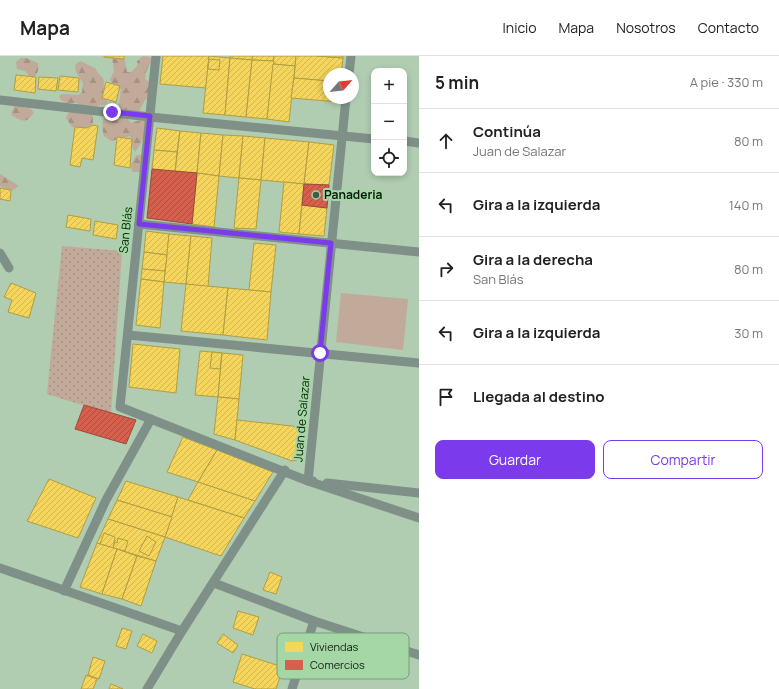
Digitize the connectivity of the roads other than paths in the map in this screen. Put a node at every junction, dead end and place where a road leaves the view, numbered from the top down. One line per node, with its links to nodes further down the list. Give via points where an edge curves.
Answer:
1 (156, 56): 6 (street, San Blás)
2 (351, 56): 3 (street)
3 (350, 68)
4 (0, 100): 6 (street)
5 (345, 104): 7 (street, Juan de Salazar)
6 (150, 116): 7 (street); 11 (street, San Blás)
7 (342, 136): 8 (street); 12 (street, Juan de Salazar)
8 (371, 138)
9 (407, 141): 10 (street)
10 (419, 143)
11 (139, 224): 12 (street); 16 (street, San Blás)
12 (331, 243): 13 (street); 17 (street, Juan de Salazar)
13 (419, 252)
14 (0, 253): 15 (street)
15 (9, 268)
16 (128, 335): 17 (street); 19 (street, San Blás, via 120,407)
17 (320, 353): 18 (street); 21 (street, Juan de Salazar)
18 (419, 363)
19 (151, 419): 20 (street); 26 (street, via 106,500)
20 (285, 470): 21 (street); 25 (street)
21 (308, 480): 22 (street); 23 (street)
22 (419, 493)
23 (419, 518)
24 (0, 568): 26 (street)
25 (214, 583): 27 (street); 28 (street)
26 (64, 591): 28 (street)
27 (314, 621): 29 (street); 30 (street)
28 (182, 631): 34 (street)
29 (310, 633)
30 (351, 633)
31 (409, 652): 32 (street)
32 (419, 655)
33 (295, 679): 35 (street)
34 (147, 689)
35 (292, 689)

